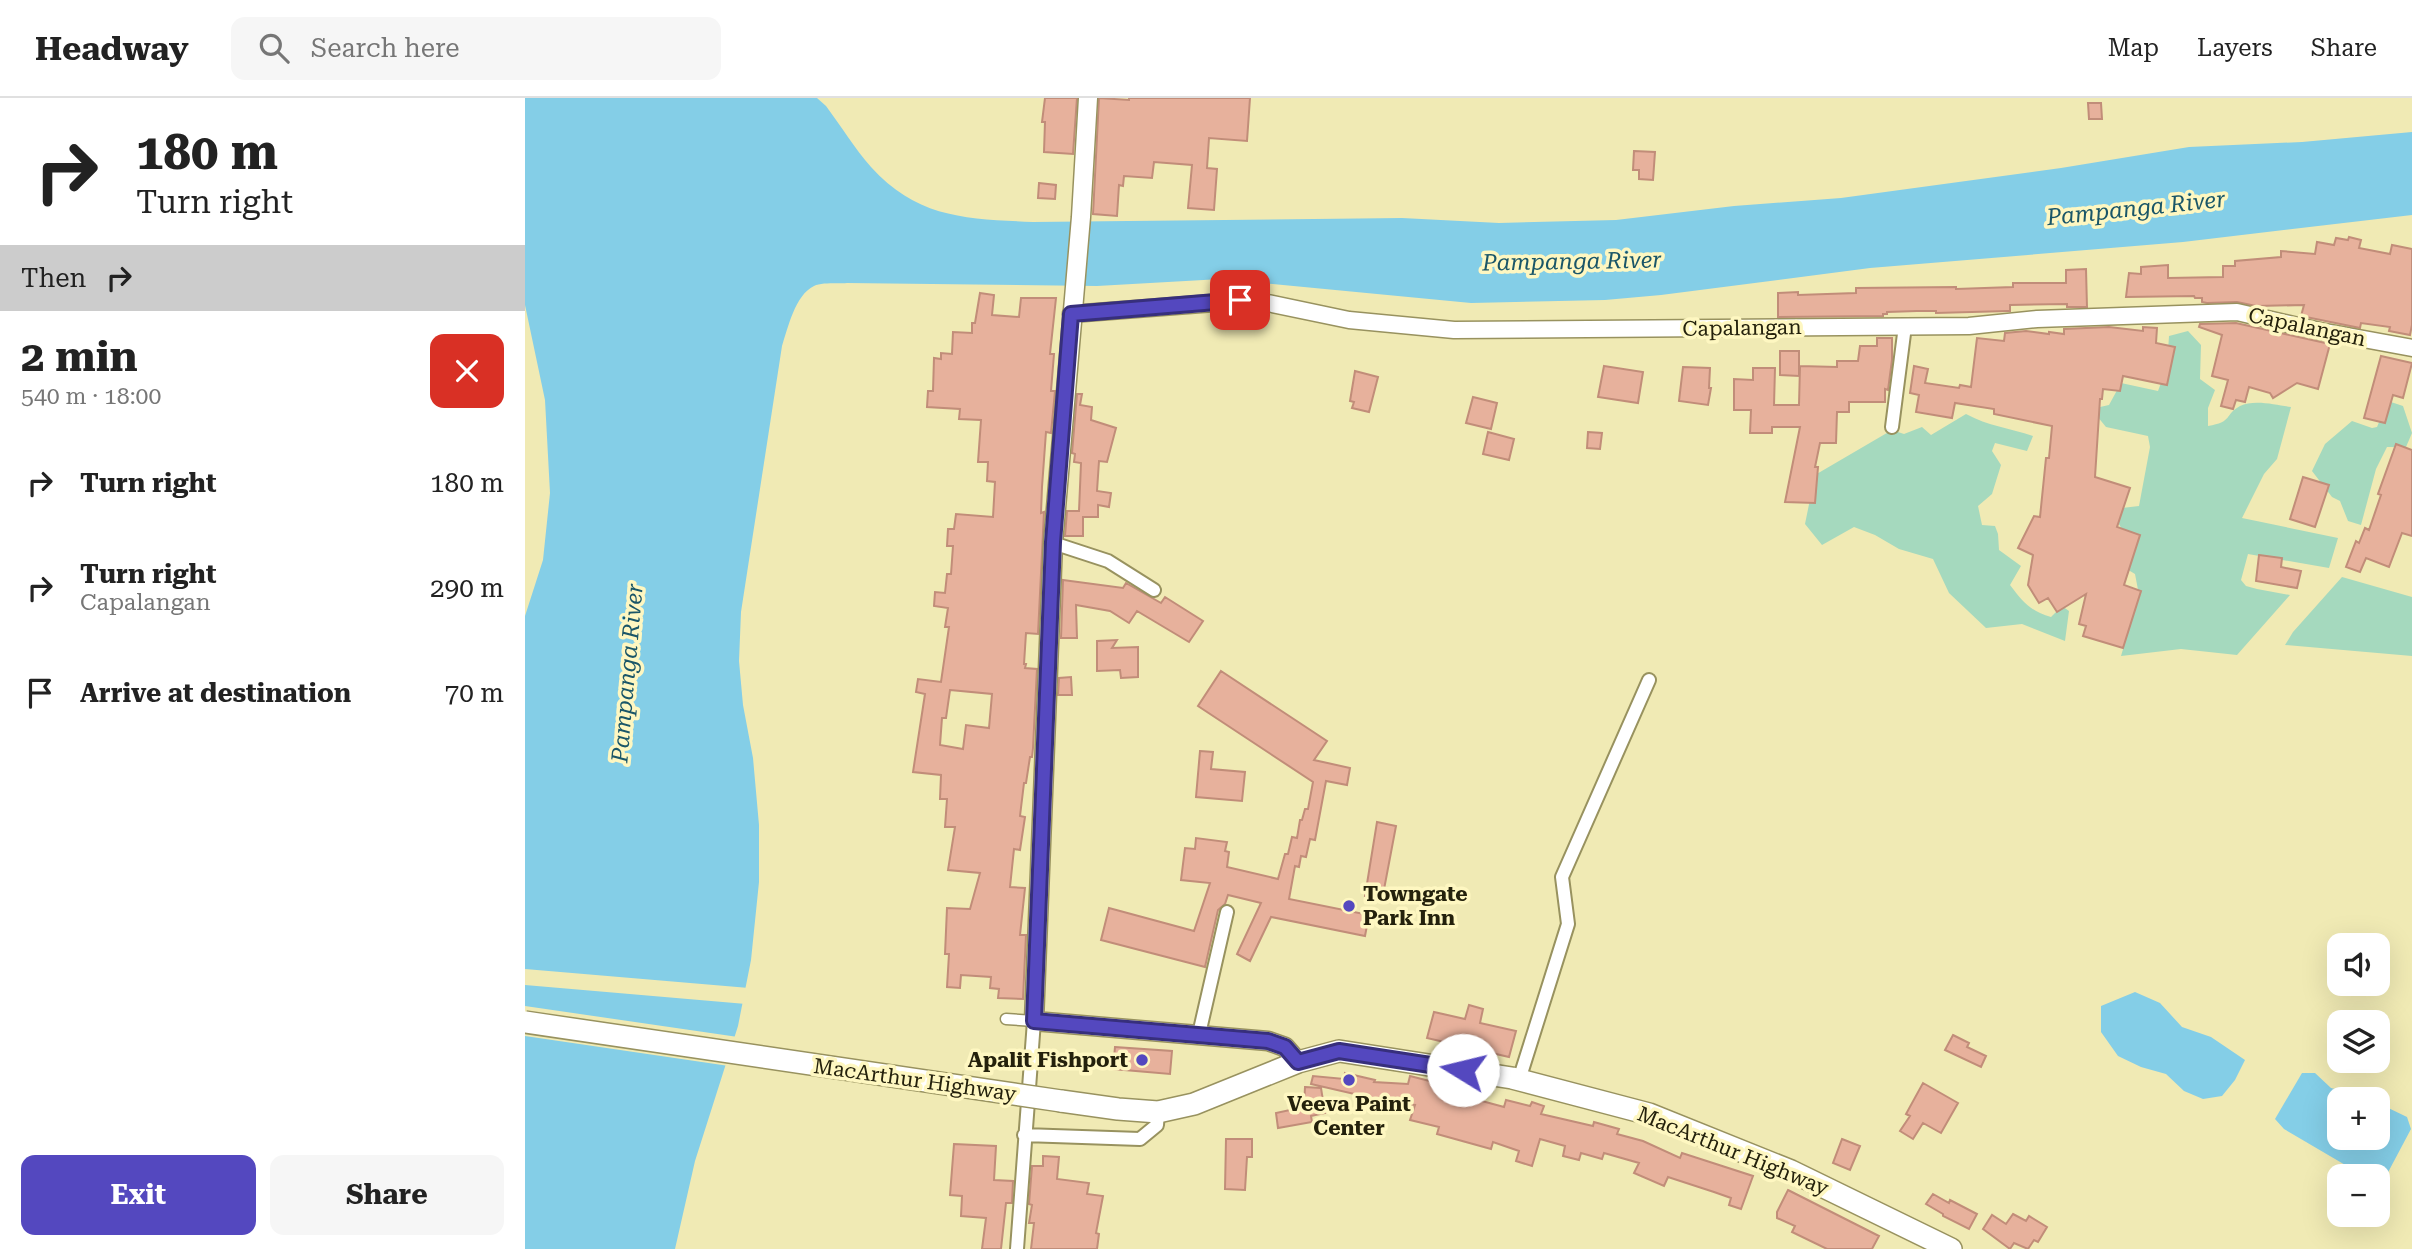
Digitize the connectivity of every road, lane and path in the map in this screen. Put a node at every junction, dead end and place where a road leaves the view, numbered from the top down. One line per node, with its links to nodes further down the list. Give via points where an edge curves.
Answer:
1 (1089, 98): 2 (main road)
2 (1072, 305): 3 (street, Capalangan, via 1240,300 1349,320 1454,330); 6 (main road)
3 (1905, 326): 4 (street, Capalangan, via 2237,312); 5 (street)
4 (2412, 348)
5 (1892, 427)
6 (1053, 542): 7 (street, via 1108,561); 11 (main road)
7 (1154, 590)
8 (1649, 680): 15 (street, via 1562,877 1568,923)
9 (1227, 912): 13 (street)
10 (1006, 1019): 11 (street)
11 (1034, 1021): 13 (main road); 17 (street)
12 (525, 1022): 16 (highway, MacArthur Highway, bridge, via 1118,1110)
13 (1199, 1034): 14 (main road, via 1268,1041 1285,1047)
14 (1298, 1062): 15 (highway, MacArthur Highway, via 1339,1051); 16 (highway, MacArthur Highway, via 1194,1104)
15 (1519, 1080): 19 (highway, MacArthur Highway, via 1649,1114 1791,1171)
16 (1158, 1112): 17 (street, via 1157,1125 1140,1139)
17 (1024, 1135): 18 (street)
18 (1017, 1249)
19 (1951, 1249)

